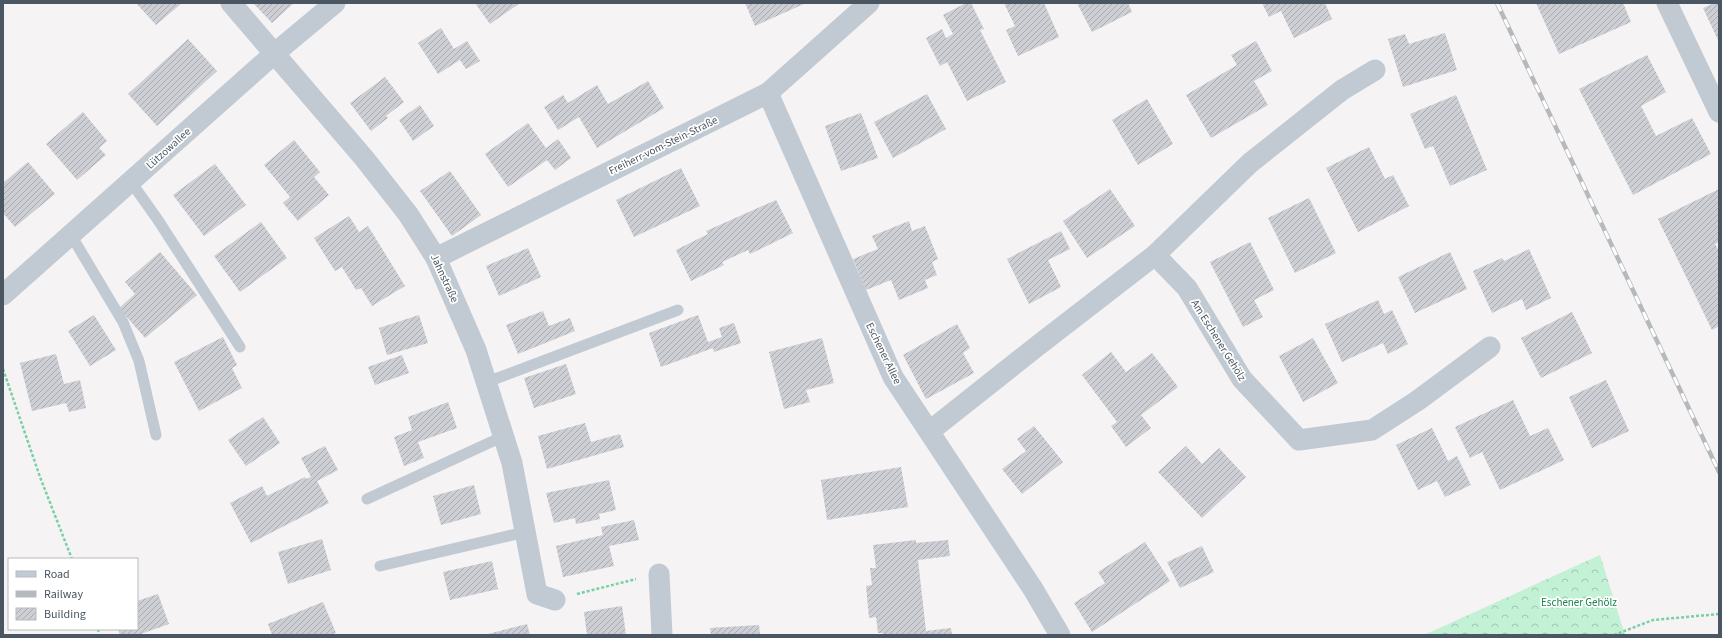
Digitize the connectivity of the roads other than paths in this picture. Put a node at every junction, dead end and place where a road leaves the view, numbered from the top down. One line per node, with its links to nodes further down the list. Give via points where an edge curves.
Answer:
1 (232, 3): 5 (street, Jahnstraße)
2 (335, 3): 5 (street, Lützowallee)
3 (869, 3): 7 (street, Freiherr-vom-Stein-Straße)
4 (1667, 3): 8 (street)
5 (275, 53): 9 (street, Lützowallee); 12 (street, Jahnstraße, via 408,214)
6 (1376, 70): 11 (street, via 1342,90 1250,163)
7 (768, 93): 12 (street, Freiherr-vom-Stein-Straße); 18 (street, Eschener Allee, via 893,376)
8 (1719, 112)
9 (130, 182): 10 (street, Lützowallee); 15 (lane, via 158,220)
10 (71, 235): 13 (street, Lützowallee); 19 (lane, via 123,322 139,361)
11 (1155, 255): 16 (street, Am Eschener Gehölz, via 1187,288 1242,379 1299,440 1372,430 1417,401); 18 (street)
12 (436, 258): 17 (street, Jahnstraße)
13 (3, 295)
14 (678, 310): 17 (lane)
15 (240, 347)
16 (1490, 347)
17 (487, 382): 20 (street, Jahnstraße)
18 (930, 432): 27 (street, Eschener Allee, via 1033,589)
19 (156, 435)
20 (504, 436): 21 (lane); 22 (street, Jahnstraße, via 512,463)
21 (367, 500)
22 (525, 532): 23 (lane); 25 (street, Jahnstraße, via 537,594)
23 (380, 566)
24 (659, 574): 26 (street)
25 (555, 600)
26 (662, 635)
27 (1060, 635)

